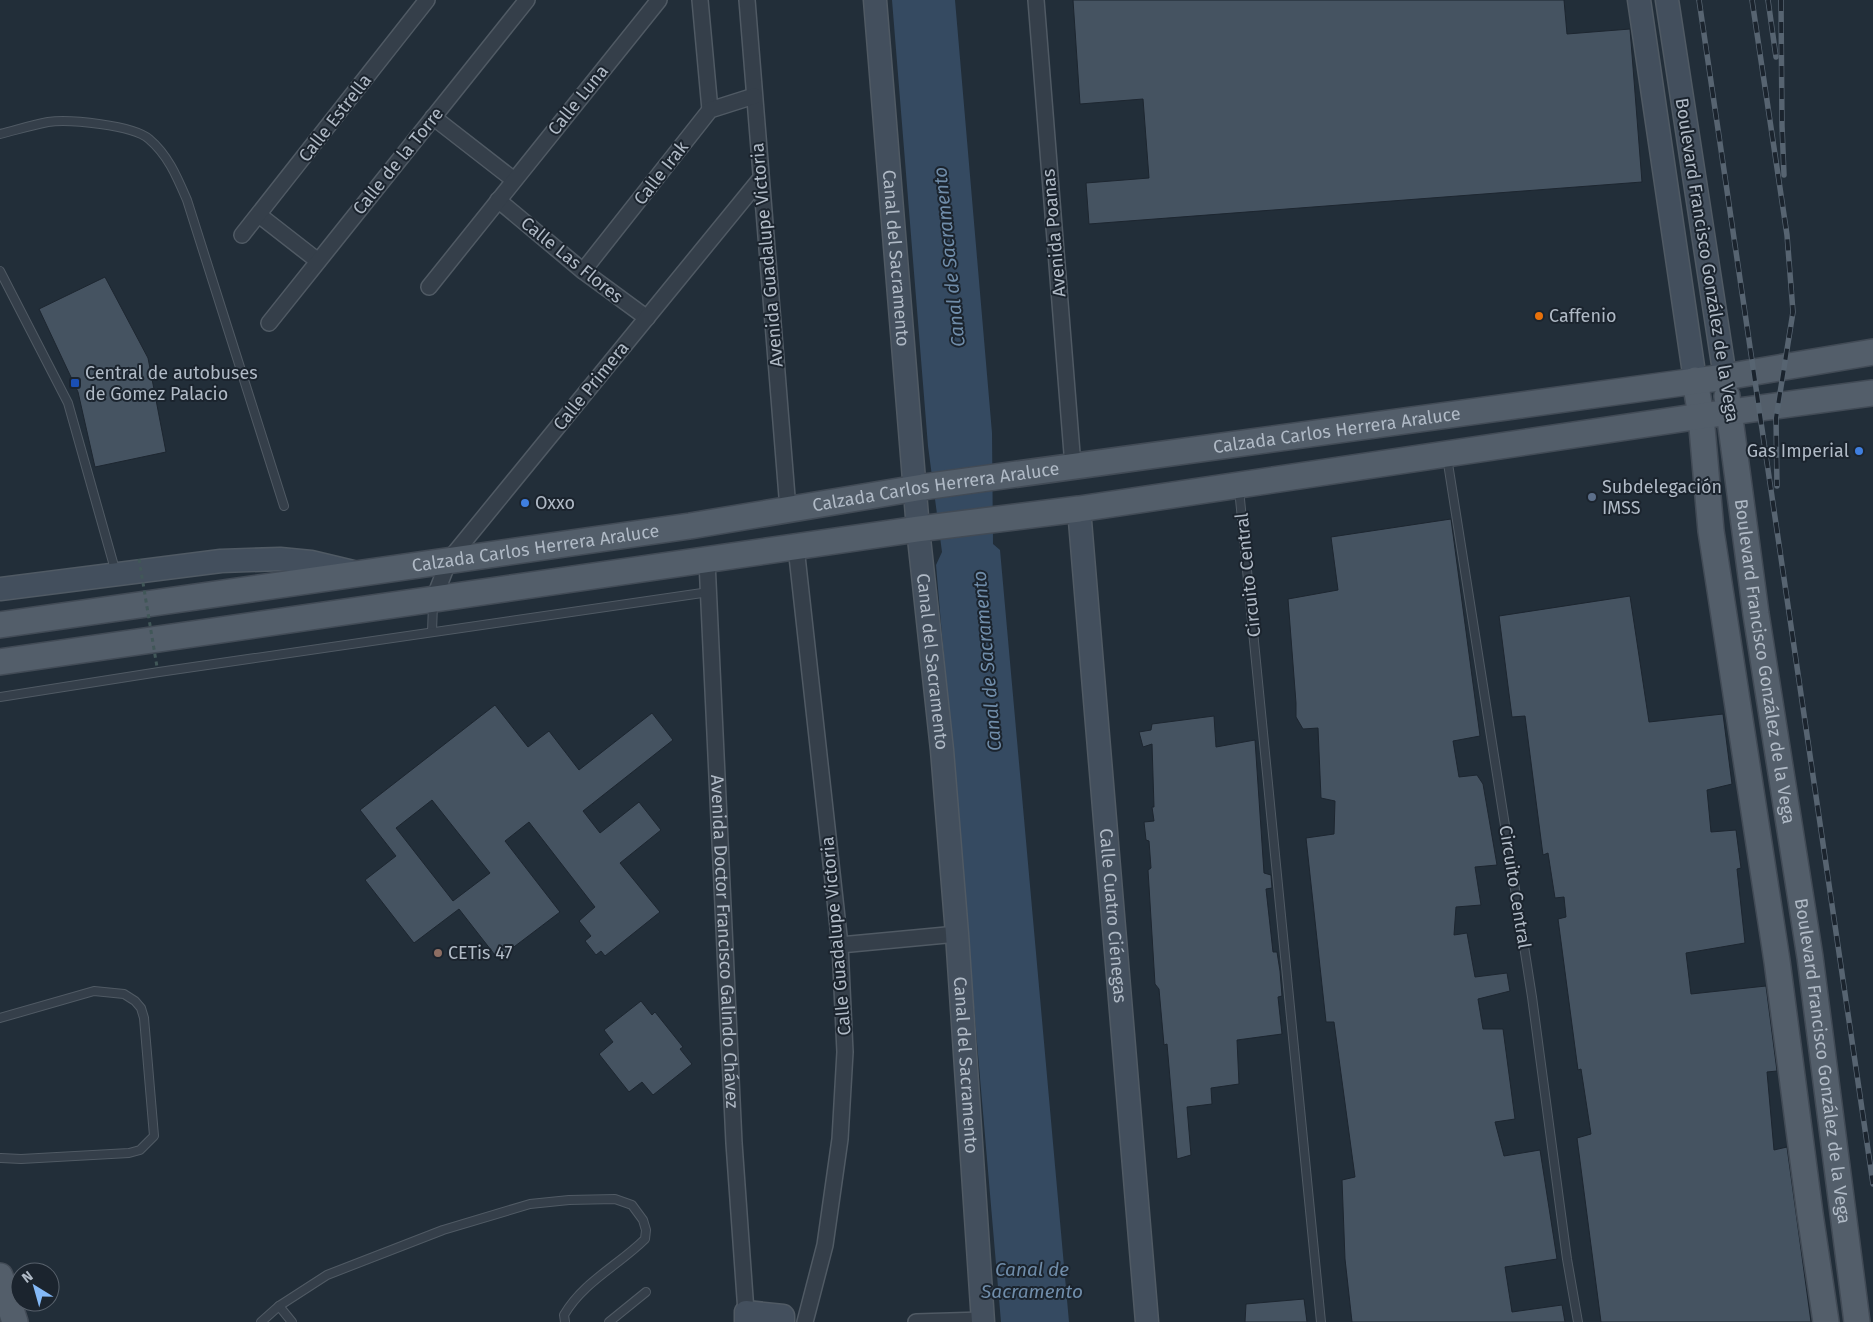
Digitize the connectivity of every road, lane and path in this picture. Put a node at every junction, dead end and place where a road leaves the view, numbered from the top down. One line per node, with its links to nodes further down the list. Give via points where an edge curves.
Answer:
1 (427, 0): 17 (street, Calle Estrella)
2 (527, 0): 12 (street, Calle de la Torre)
3 (659, 0): 15 (street, Calle Luna)
4 (700, 0): 11 (street)
5 (747, 0): 10 (street, Avenida Guadalupe Victoria)
6 (875, 0): 35 (street, Canal del Sacramento)
7 (1036, 0): 33 (street, Avenida Poanas)
8 (1641, 0): 27 (street, Boulevard Francisco González de la Vega)
9 (1667, 0): 26 (street, Boulevard Francisco González de la Vega)
10 (754, 96): 11 (street); 14 (street, Avenida Guadalupe Victoria)
11 (710, 110): 21 (street, Calle Irak)
12 (433, 117): 15 (street); 19 (street, Calle de la Torre)
13 (0, 134): 37 (lane, via 50,122 90,123 126,128 147,137 163,153 187,200)
14 (761, 178): 23 (street, Calle Primera); 38 (street, Avenida Guadalupe Victoria)
15 (514, 180): 16 (street, Calle Luna)
16 (498, 200): 21 (street, Calle Las Flores); 22 (street, Calle Luna)
17 (259, 215): 18 (street, Calle Estrella); 19 (street)
18 (242, 235)
19 (318, 261): 24 (street, Calle de la Torre)
20 (0, 271): 45 (lane, via 68,403)
21 (583, 272): 23 (street, Calle Las Flores)
22 (429, 287)
23 (646, 318): 43 (street, Calle Primera)
24 (269, 323)
25 (1873, 352): 26 (main road, Calzada Carlos Herrera Araluce)
26 (1725, 377): 27 (main road, Calzada Carlos Herrera Araluce); 29 (main road, Boulevard Francisco González de la Vega)
27 (1695, 380): 30 (main road, Boulevard Francisco González de la Vega); 31 (main road, Calzada Carlos Herrera Araluce)
28 (1873, 393): 29 (main road, Calzada Carlos Herrera Araluce)
29 (1730, 413): 30 (main road, Calzada Carlos Herrera Araluce); 55 (main road, Boulevard Francisco González de la Vega)
30 (1701, 416): 32 (main road, Calzada Carlos Herrera Araluce); 56 (main road, Boulevard Francisco González de la Vega, via 1711,531)
31 (1171, 452): 33 (main road, Calzada Carlos Herrera Araluce); 36 (main road)
32 (1446, 454): 34 (main road, Calzada Carlos Herrera Araluce); 78 (lane, Circuito Central, via 1532,997)
33 (1073, 466): 35 (main road, Calzada Carlos Herrera Araluce)
34 (1239, 484): 36 (main road, Calzada Carlos Herrera Araluce); 77 (lane, Circuito Central)
35 (919, 488): 38 (main road, Calzada Carlos Herrera Araluce); 40 (street, Canal del Sacramento)
36 (1177, 494): 39 (main road, Calzada Carlos Herrera Araluce)
37 (284, 506)
38 (788, 509): 43 (main road, Calzada Carlos Herrera Araluce)
39 (1078, 509): 40 (main road, Calzada Carlos Herrera Araluce); 76 (street, Calle Cuatro Ciénegas)
40 (922, 529): 41 (main road, Calzada Carlos Herrera Araluce); 57 (street, Canal del Sacramento)
41 (796, 547): 44 (main road, Calzada Carlos Herrera Araluce); 58 (street, Calle Guadalupe Victoria)
42 (139, 559): 53 (path, bridge)
43 (449, 560): 46 (main road, Calzada Carlos Herrera Araluce); 49 (street, Calle Primera)
44 (707, 561): 48 (street, Avenida Doctor Francisco Galindo Chávez); 49 (main road, Calzada Carlos Herrera Araluce)
45 (116, 574): 46 (street, via 264,559 311,562); 47 (street)
46 (360, 574): 50 (main road, Calzada Carlos Herrera Araluce)
47 (0, 589)
48 (709, 592): 51 (lane); 66 (street, Avenida Doctor Francisco Galindo Chávez, via 734,1143)
49 (433, 601): 51 (lane); 52 (main road, Calzada Carlos Herrera Araluce)
50 (0, 625)
51 (432, 632): 54 (lane)
52 (0, 662)
53 (157, 666)
54 (0, 697)
55 (1775, 738): 56 (main road); 59 (main road, Boulevard Francisco González de la Vega)
56 (1744, 742): 60 (main road, Boulevard Francisco González de la Vega)
57 (956, 934): 58 (street); 68 (street, Canal del Sacramento)
58 (840, 945): 74 (street, Calle Guadalupe Victoria, via 845,1052 840,1139 825,1245)
59 (1810, 957): 60 (main road); 80 (main road, Boulevard Francisco González de la Vega)
60 (1777, 961): 79 (main road, Boulevard Francisco González de la Vega)
61 (0, 1018): 62 (lane, via 94,991 124,994 135,1001 144,1018 154,1136 140,1150 129,1153 21,1159)
62 (0, 1156)
63 (0, 1276): 69 (main road)
64 (646, 1292): 73 (lane)
65 (279, 1306): 70 (lane); 71 (lane); 72 (lane, via 328,1275 443,1230 510,1210 542,1202 569,1200 615,1199 632,1206 643,1220 645,1239 581,1292 564,1315)
66 (746, 1317): 67 (street)
67 (788, 1320)
68 (983, 1321): 75 (street)
69 (15, 1322)
70 (261, 1322)
71 (292, 1322)
72 (565, 1322)
73 (609, 1322)
74 (805, 1322)
75 (916, 1322)
76 (1147, 1322)
77 (1321, 1322)
78 (1578, 1322)
79 (1826, 1322)
80 (1857, 1322)

